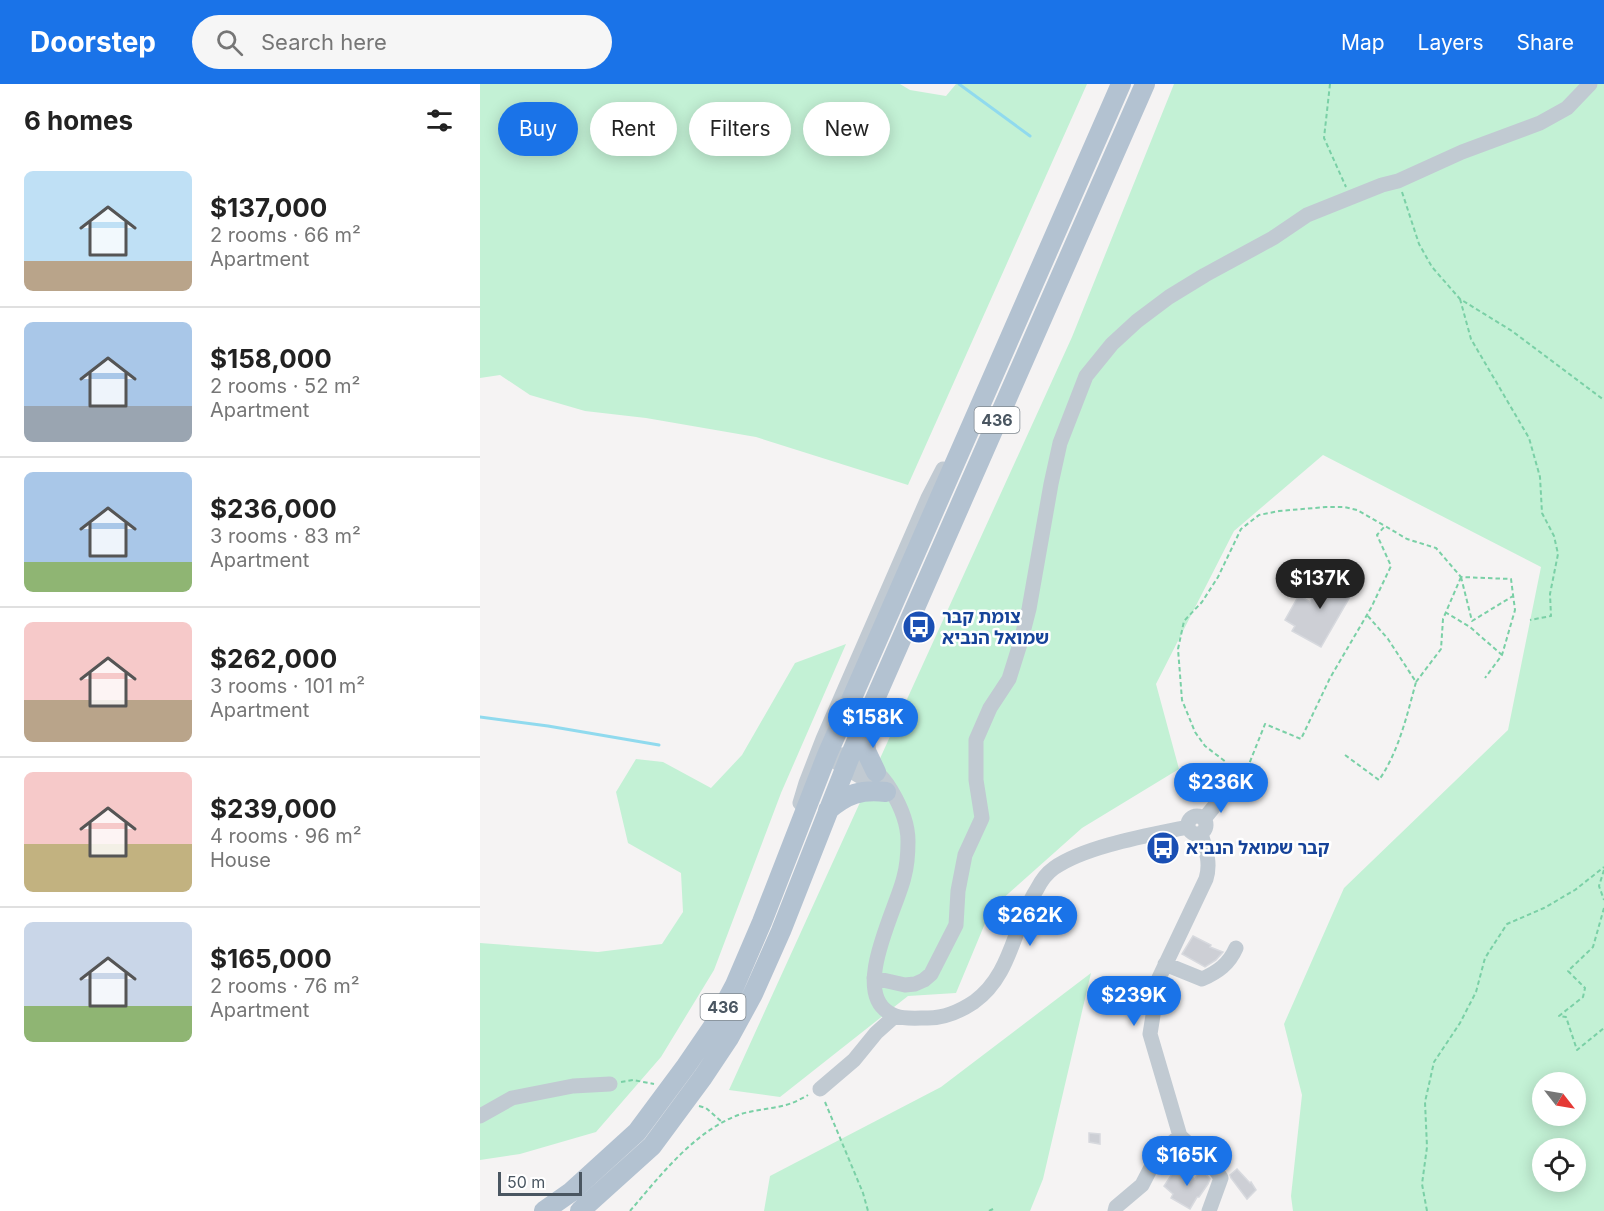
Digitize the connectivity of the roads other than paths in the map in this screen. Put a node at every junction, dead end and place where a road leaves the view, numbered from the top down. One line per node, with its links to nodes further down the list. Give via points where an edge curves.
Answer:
1 (1121, 84): 4 (main road, 436)
2 (1145, 84): 5 (main road, 436)
3 (1590, 84): 16 (street, via 1567,108 1540,123 1307,215 1169,297 1112,344 1086,376 1060,443 1020,644 1009,679 976,740 976,780 982,818 965,855 956,925 931,974 924,980 905,985)
4 (974, 418): 6 (main road, 436); 13 (street, via 928,498 823,739 806,783)
5 (864, 723): 7 (main road, 436); 8 (main road, via 866,751)
6 (827, 755): 7 (street); 13 (main road, 436)
7 (847, 762): 8 (street, via 861,761); 9 (street); 11 (main road, 436)
8 (876, 772): 9 (street)
9 (892, 796): 11 (main road, via 873,790 861,792); 16 (street, via 907,830 906,865)
10 (1229, 796): 12 (street, via 1204,819 1206,830)
11 (828, 810): 23 (main road, 436, via 781,931 729,1038 652,1146)
12 (1194, 831): 15 (street, via 1207,853 1208,872); 17 (street, via 1104,846 1052,868 1033,895 1000,974 981,997 954,1014 938,1018)
13 (793, 843): 22 (main road, 436, via 735,985 712,1028 637,1132)
14 (1236, 948): 15 (street, via 1217,973 1202,979)
15 (1165, 964): 21 (street, via 1150,1034)
16 (874, 978): 17 (street, via 880,1005)
17 (895, 1016): 19 (street)
18 (610, 1084): 20 (street, via 573,1086 512,1098)
19 (820, 1089)
20 (480, 1116)
21 (1180, 1136): 24 (street, via 1158,1154 1142,1185); 25 (street, via 1221,1178)
22 (544, 1211)
23 (580, 1211)
24 (1115, 1211)
25 (1209, 1211)

